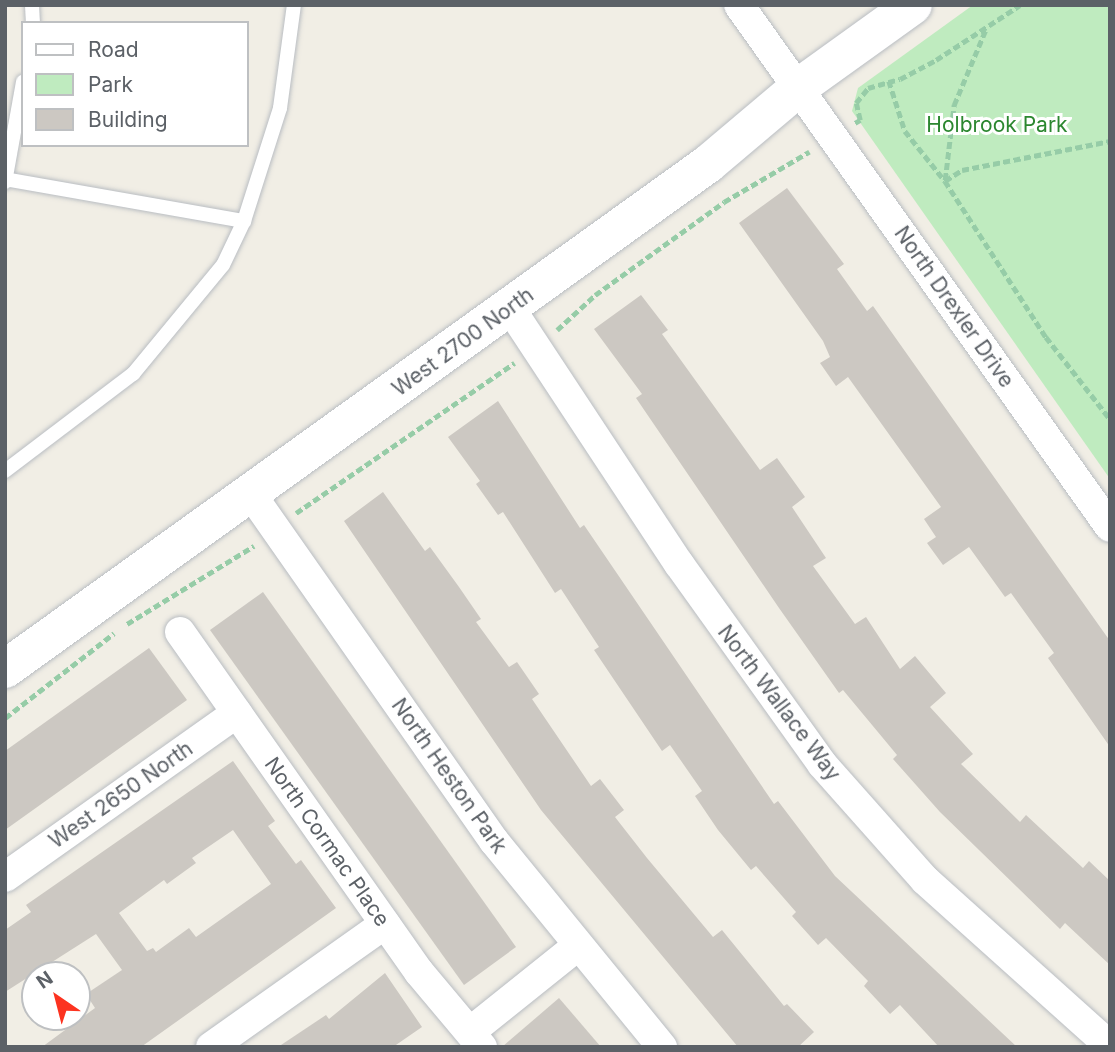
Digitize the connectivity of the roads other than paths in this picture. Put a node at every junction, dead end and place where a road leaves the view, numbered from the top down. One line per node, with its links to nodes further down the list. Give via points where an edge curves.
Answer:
1 (294, 5): 7 (lane, via 280,108)
2 (739, 5): 4 (street, North Drexler Drive)
3 (913, 5): 4 (street, West 2700 North)
4 (799, 87): 8 (street, West 2700 North, via 708,164); 11 (street, North Drexler Drive)
5 (21, 93): 6 (lane)
6 (5, 180): 7 (lane)
7 (244, 221): 9 (lane, via 223,265 132,374)
8 (510, 308): 10 (street, West 2700 North); 19 (street, North Wallace Way, via 679,564 822,764 925,880)
9 (5, 471)
10 (251, 494): 13 (street, West 2700 North); 17 (street, North Heston Park, via 494,841)
11 (1110, 527)
12 (180, 632): 14 (street, North Cormac Place)
13 (5, 669)
14 (237, 713): 15 (street, West 2650 North); 16 (street, North Cormac Place)
15 (5, 877)
16 (385, 924): 18 (street, North Cormac Place); 20 (street)
17 (576, 947): 18 (street); 21 (street, North Heston Park)
18 (476, 1040)
19 (1110, 1046)
20 (211, 1047)
21 (662, 1047)

